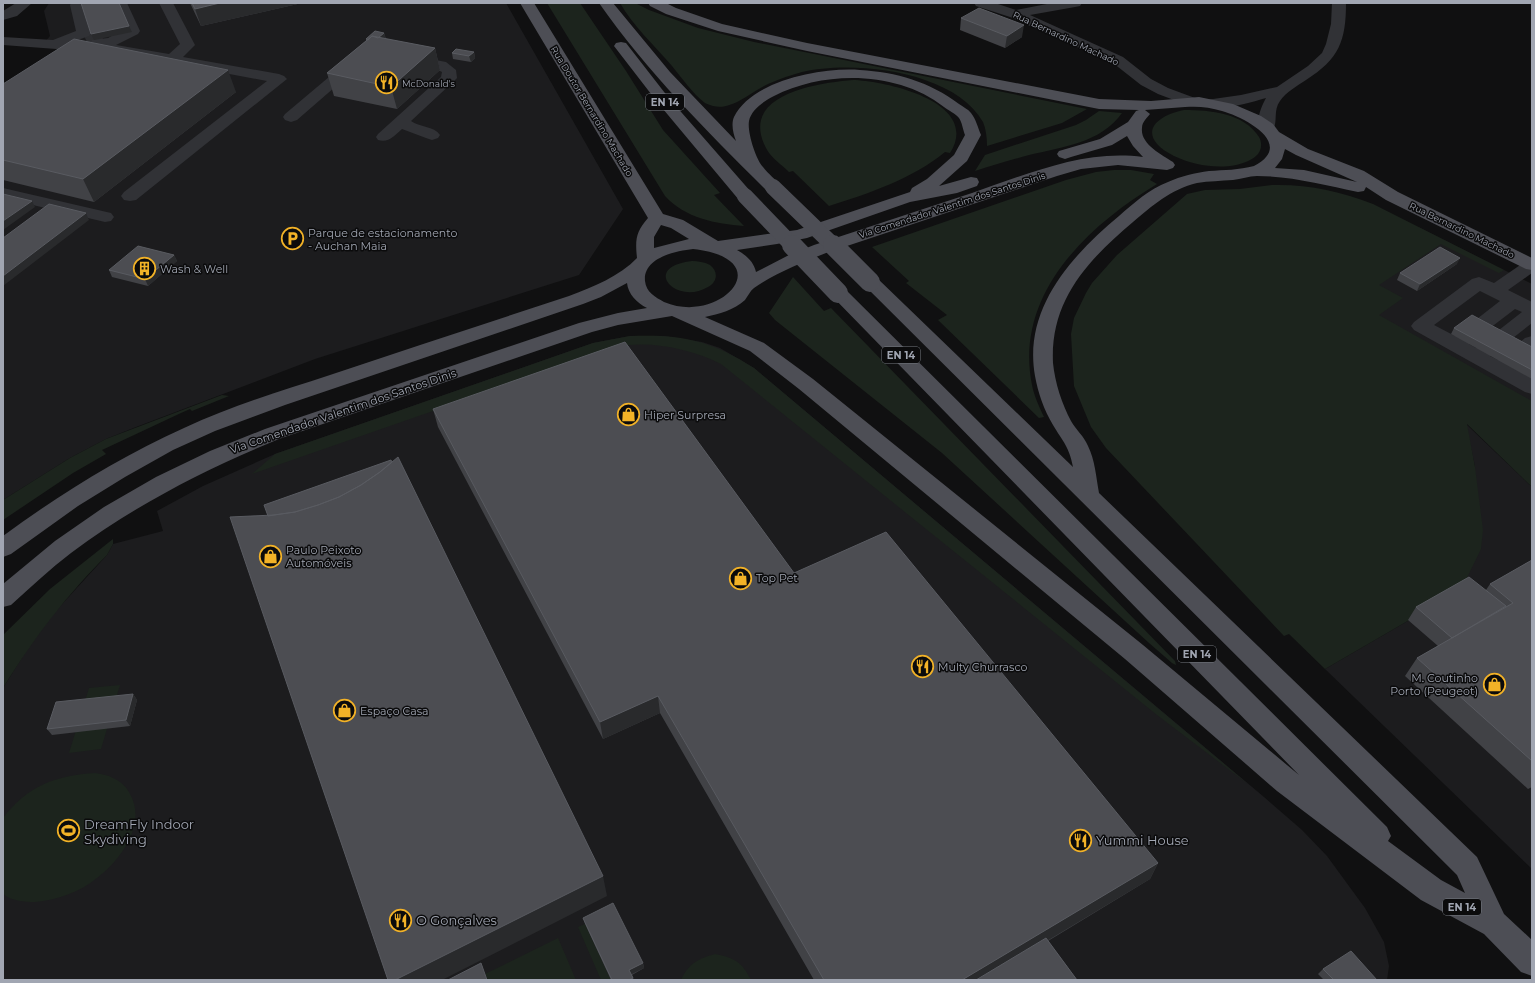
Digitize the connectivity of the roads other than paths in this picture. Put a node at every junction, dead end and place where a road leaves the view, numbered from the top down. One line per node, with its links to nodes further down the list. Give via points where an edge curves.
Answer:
1 (25, 3): 13 (street)
2 (120, 3): 14 (street, via 133,31 104,43 88,42)
3 (166, 3): 19 (street, via 188,45)
4 (527, 3): 41 (main road, Rua Doutor Bernardino Machado)
5 (594, 3): 59 (main road, EN 14, bridge, via 628,56 744,196)
6 (606, 3): 32 (main road, EN 14, via 681,95)
7 (655, 3): 23 (main road, Rua Bernardino Machado, via 718,27 807,47 1099,104)
8 (981, 3): 12 (street, Rua Bernardino Machado)
9 (1075, 3): 12 (street)
10 (1339, 3): 20 (street, via 1336,39 1327,56 1312,71)
11 (77, 5): 14 (street)
12 (1016, 14): 21 (street, Rua Bernardino Machado, via 1118,60 1146,82)
13 (3, 16)
14 (84, 33): 16 (street)
15 (3, 41): 16 (street)
16 (56, 44): 19 (street, via 123,50)
17 (366, 54): 24 (street)
18 (400, 57): 25 (street, via 441,65 449,70 449,78)
19 (173, 58): 37 (street, via 279,79)
20 (1281, 90): 22 (street, via 1241,100); 27 (street, via 1270,105)
21 (1190, 102): 22 (main road, Rua Bernardino Machado); 23 (main road, Rua Bernardino Machado)
22 (1211, 103): 27 (main road, Rua Bernardino Machado, via 1252,117)
23 (1160, 105): 26 (main road, Via Comendador Valentim dos Santos Dinis, via 1140,116)
24 (291, 117)
25 (403, 122): 28 (street, via 409,127); 29 (street)
26 (1135, 124): 30 (main road, Via Comendador Valentim dos Santos Dinis, via 1106,142); 31 (main road, via 1134,132 1143,149)
27 (1270, 131): 33 (main road, via 1278,146 1276,156 1268,165); 38 (main road, Rua Bernardino Machado, via 1302,152 1358,175)
28 (432, 135)
29 (384, 137)
30 (1027, 164)
31 (1167, 165): 34 (main road); 45 (main road, Via Comendador Valentim dos Santos Dinis, via 1111,160 1051,172 820,249)
32 (754, 169): 39 (main road, via 741,130 742,117 754,103 772,91 803,80 859,74 884,77 909,83 947,101 965,115 973,135 961,158 951,168 933,183); 56 (main road, EN 14, bridge)
33 (1254, 172): 34 (main road, via 1235,176); 38 (main road, Rua Bernardino Machado, via 1322,178)
34 (1213, 176): 56 (main road, via 1170,187 1145,203 1096,244 1077,264 1061,287 1049,314 1044,343 1046,381 1062,422 1080,449)
35 (985, 177): 39 (main road, Via Comendador Valentim dos Santos Dinis, via 951,189)
36 (3, 193): 40 (street)
37 (130, 196)
38 (1392, 196): 44 (main road, Rua Bernardino Machado)
39 (906, 198): 42 (main road, Via Comendador Valentim dos Santos Dinis, via 801,234)
40 (104, 217)
41 (656, 218): 42 (main road, via 677,224); 43 (main road, via 646,231)
42 (715, 247): 43 (main road, via 703,244 682,245 661,250); 45 (main road, via 732,254 742,263 747,274)
43 (642, 264): 49 (main road, via 635,276 643,297 656,305); 57 (main road, via 594,293 576,300 286,397 191,433 128,464 69,499)
44 (1532, 265): 46 (street)
45 (746, 285): 49 (main road, via 732,300 720,306 700,311)
46 (1495, 291): 47 (street); 52 (street, via 1480,283 1421,326)
47 (1513, 301): 48 (street); 52 (street)
48 (1532, 310)
49 (675, 311): 58 (main road, Via Comendador Valentim dos Santos Dinis, via 586,327 230,450 189,469 96,523 63,547); 59 (main road, via 720,329 757,348 806,384 1134,652 1287,782)
50 (1532, 314): 53 (street)
51 (1532, 342): 54 (street)
52 (1455, 345): 53 (street)
53 (1477, 356): 54 (street)
54 (1499, 368): 55 (street)
55 (1528, 380)
56 (1089, 496): 60 (main road, EN 14, via 1467,866)
57 (3, 548)
58 (3, 598)
59 (1431, 890): 60 (main road, EN 14)
60 (1494, 924): 61 (main road, EN 14)
61 (1532, 961)

